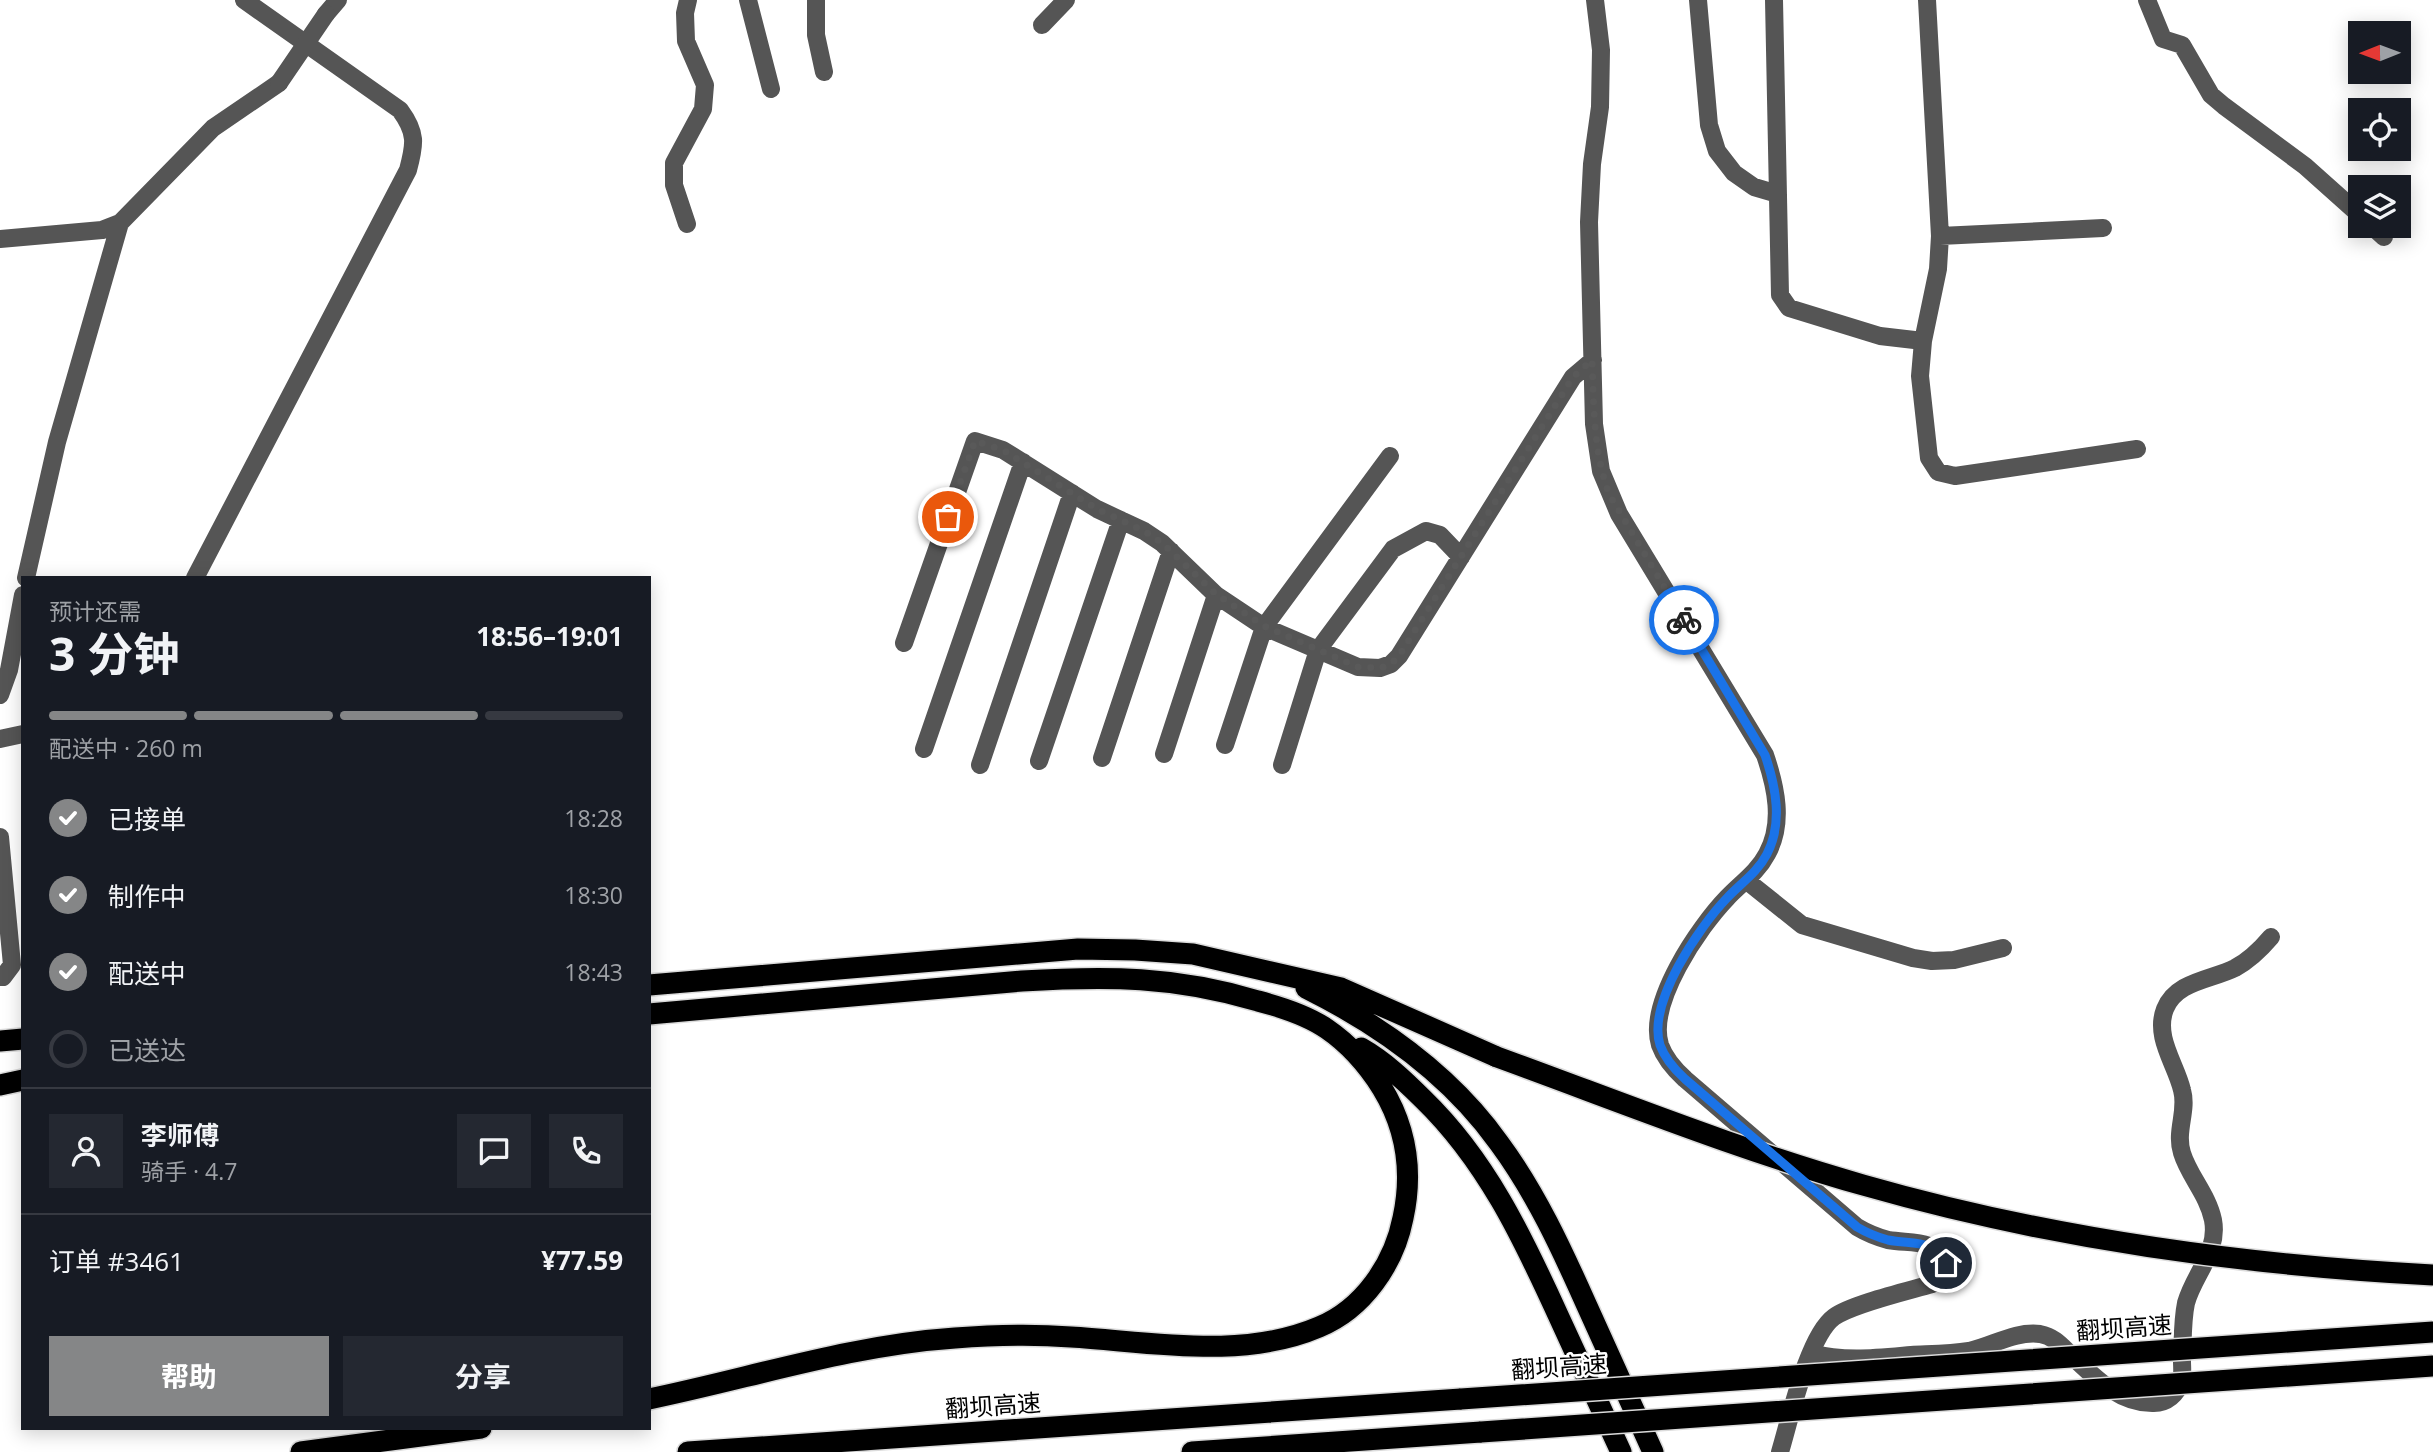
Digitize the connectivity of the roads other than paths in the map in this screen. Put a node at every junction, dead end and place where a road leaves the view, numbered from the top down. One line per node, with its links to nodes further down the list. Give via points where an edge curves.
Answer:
1 (244, 0): 32 (street, via 400,110 413,127 414,150 408,170)
2 (688, 0): 18 (street, via 686,41 705,85 703,109 674,163 674,185)
3 (748, 0): 14 (street)
4 (816, 0): 13 (street, via 816,35)
5 (1066, 0): 12 (street)
6 (1595, 0): 23 (street, via 1601,50 1589,222)
7 (1698, 0): 15 (street, via 1709,125 1717,151 1734,173 1754,187)
8 (1774, 0): 15 (street)
9 (1927, 0): 20 (street)
10 (2147, 0): 16 (street, via 2163,39 2182,45 2211,95)
11 (332, 7): 17 (street, bridge, via 279,83 213,128)
12 (1042, 25)
13 (824, 72)
14 (771, 89)
15 (1778, 194): 22 (street, via 1783,302 1789,308 1880,335)
16 (2348, 204)
17 (120, 223): 21 (street, via 102,230); 31 (street, via 57,442)
18 (687, 224)
19 (2103, 228): 20 (street)
20 (1940, 236): 22 (street)
21 (0, 239)
22 (1923, 341): 24 (street, via 1920,376 1928,458 1938,472 1955,476)
23 (1592, 360): 30 (street, via 1573,377); 49 (street, via 1595,436 1609,494 1756,738 1772,774 1777,815 1774,835 1767,854)
24 (2137, 449)
25 (1390, 456): 35 (street)
26 (1023, 462): 27 (street); 36 (street, via 975,441); 42 (street)
27 (1072, 493): 28 (street); 46 (street)
28 (1121, 520): 29 (street); 45 (street)
29 (1171, 551): 33 (street); 44 (street)
30 (1461, 557): 37 (street, via 1391,664 1358,667); 37 (street, via 1440,535 1426,531 1393,549)
31 (26, 576)
32 (196, 576)
33 (1216, 594): 35 (street); 43 (street)
34 (21, 606): 38 (street)
35 (1264, 626): 37 (street); 41 (street)
36 (904, 643)
37 (1318, 650): 47 (street)
38 (0, 695)
39 (21, 734): 40 (street)
40 (0, 739)
41 (1225, 745)
42 (924, 749)
43 (1164, 754)
44 (1102, 758)
45 (1040, 761)
46 (980, 765)
47 (1282, 765)
48 (0, 837): 53 (street, via 12,965)
49 (1747, 881): 51 (street, via 1802,925 1913,958 1954,960); 63 (street, via 1712,916 1669,983 1658,1026 1665,1057 1857,1227 1888,1240 1929,1245 1940,1251 1946,1263 1942,1276 1932,1284 1834,1317 1824,1326)
50 (2271, 937): 63 (street, via 2233,969 2173,995 2164,1011 2161,1031 2184,1100 2179,1130 2182,1154 2207,1201 2214,1240 2187,1302 2182,1381 2173,1396 2157,1404 2116,1394 2060,1343 2042,1334 2014,1335 1969,1351 1946,1353 1838,1359)
51 (2003, 948)
52 (1248, 967): 54 (highway, via 1193,954 1078,949); 61 (highway, bridge, via 1341,988 1497,1057 1745,1148 1984,1217 2232,1259); 71 (highway, via 1298,985 1388,1035 1430,1067 1499,1141 1552,1230)
53 (0, 977)
54 (651, 985)
55 (651, 1014): 56 (highway, via 1023,981 1131,978 1183,982 1235,994 1281,1007)
56 (1326, 1028): 65 (highway, via 1378,1082 1402,1130 1409,1162 1408,1196 1390,1257 1374,1284 1325,1325 1296,1337 1238,1345 1009,1335 930,1340 838,1354); 70 (highway, via 1374,1056 1410,1085 1474,1155 1526,1243)
57 (21, 1039): 58 (highway)
58 (0, 1041)
59 (21, 1080): 60 (highway)
60 (0, 1085)
61 (2433, 1275)
62 (2433, 1332): 68 (highway, 翻坝高速, bridge)
63 (1811, 1353): 72 (street)
64 (2433, 1366): 69 (highway, bridge)
65 (651, 1399)
66 (466, 1430): 67 (highway)
67 (301, 1452)
68 (688, 1452)
69 (1192, 1452)
70 (1621, 1452)
71 (1653, 1452)
72 (1780, 1452)

